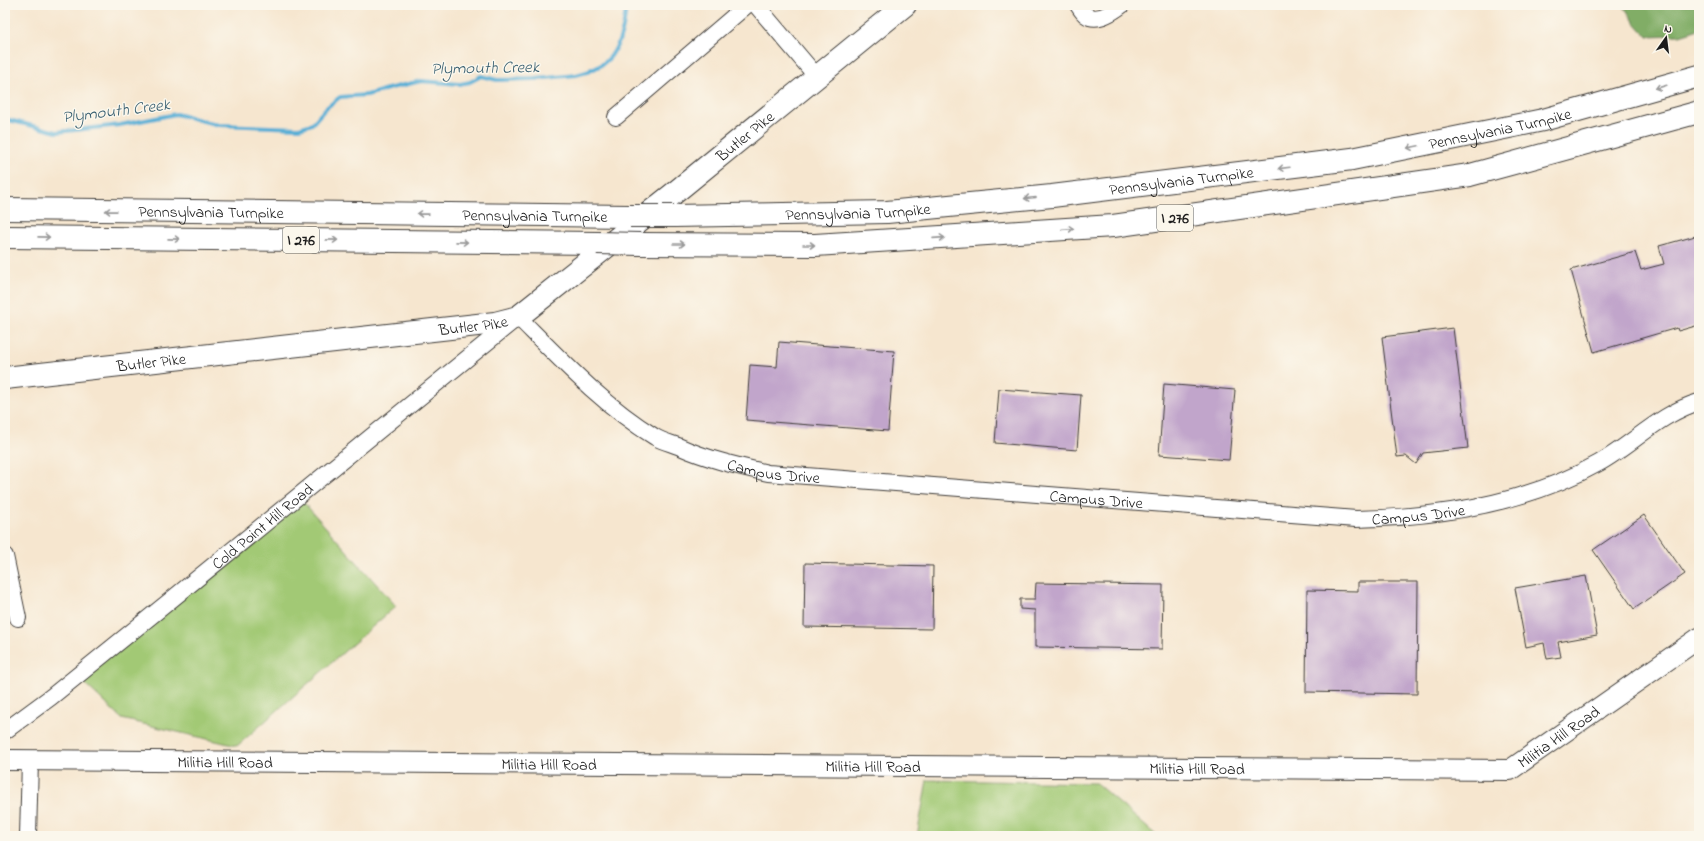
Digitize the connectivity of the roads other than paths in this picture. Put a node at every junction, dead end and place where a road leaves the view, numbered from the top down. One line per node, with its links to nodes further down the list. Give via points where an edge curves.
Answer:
1 (747, 5): 9 (street)
2 (756, 5): 7 (street)
3 (905, 5): 7 (main road, Butler Pike)
4 (1078, 5): 5 (street, via 1086,16 1096,18 1109,14)
5 (1122, 5)
6 (1699, 76): 10 (main road, Pennsylvania Turnpike / I 276, one-way to 10, bridge, via 1543,120 1352,159 1052,196 888,212 630,216)
7 (817, 77): 12 (main road, Butler Pike)
8 (1699, 112): 11 (main road, Pennsylvania Turnpike / I 276, one-way to 8, bridge, via 815,245 1113,226 1470,174)
9 (616, 117)
10 (5, 209)
11 (5, 237)
12 (518, 317): 13 (main road, Butler Pike, via 495,323); 14 (street, Campus Drive, via 610,406 656,438 701,456 736,466 768,473 1356,519 1431,514 1512,498 1543,488 1597,464 1670,414); 18 (street, Cold Point Hill Road, via 51,697)
13 (5, 378)
14 (1699, 402)
15 (5, 556): 16 (street)
16 (18, 618)
17 (1699, 638): 20 (street, Militia Hill Road, via 1510,770)
18 (5, 731)
19 (5, 760): 20 (street, Militia Hill Road)
20 (30, 761): 21 (street)
21 (28, 836)

